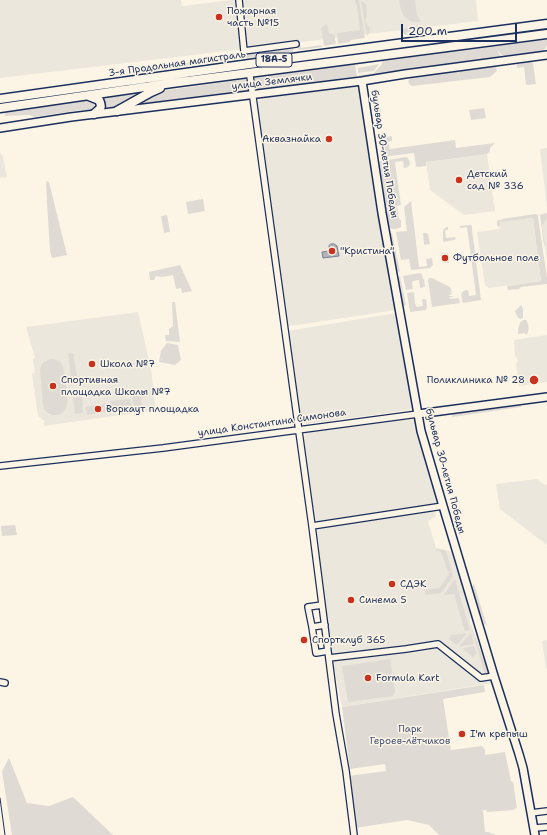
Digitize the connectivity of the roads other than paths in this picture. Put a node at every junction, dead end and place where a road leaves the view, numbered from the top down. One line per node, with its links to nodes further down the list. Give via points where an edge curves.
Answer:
1 (239, 0): 4 (street, via 244,51)
2 (547, 24): 11 (highway, 3-я Продольная магистраль / 18А-5, via 292,58)
3 (547, 34): 6 (highway, 3-я Продольная магистраль / 18А-5)
4 (296, 44)
5 (547, 55): 7 (main road, улица Землячки)
6 (247, 74): 8 (highway, 3-я Продольная магистраль / 18А-5); 10 (street, via 250,76)
7 (362, 81): 10 (main road, улица Землячки); 16 (main road, бульвар 30-летия Победы, via 382,213)
8 (172, 83): 9 (highway, 3-я Продольная магистраль / 18А-5); 12 (highway)
9 (87, 95): 11 (highway, 3-я Продольная магистраль / 18А-5); 13 (highway, via 99,100 101,104 100,109)
10 (252, 95): 12 (main road, улица Землячки); 17 (street)
11 (1, 103)
12 (117, 112): 13 (main road, улица Землячки)
13 (94, 114): 14 (main road, улица Землячки)
14 (0, 128)
15 (547, 397): 16 (main road, улица Константина Симонова)
16 (418, 414): 17 (street, улица Константина Симонова); 19 (main road, бульвар 30-летия Победы)
17 (298, 430): 18 (street, улица Константина Симонова); 20 (street)
18 (0, 466)
19 (443, 506): 20 (street); 25 (main road, бульвар 30-летия Победы)
20 (312, 526): 21 (street)
21 (322, 605): 22 (street); 23 (street, via 308,607)
22 (325, 625): 23 (street); 24 (street)
23 (312, 626): 24 (street, via 316,653)
24 (329, 655): 25 (street, via 438,644 481,678); 30 (street)
25 (494, 676): 27 (main road, бульвар 30-летия Победы, via 523,768)
26 (547, 811): 27 (street)
27 (531, 813): 29 (main road, бульвар 30-летия Победы)
28 (547, 827): 29 (street)
29 (534, 832)
30 (354, 835)

